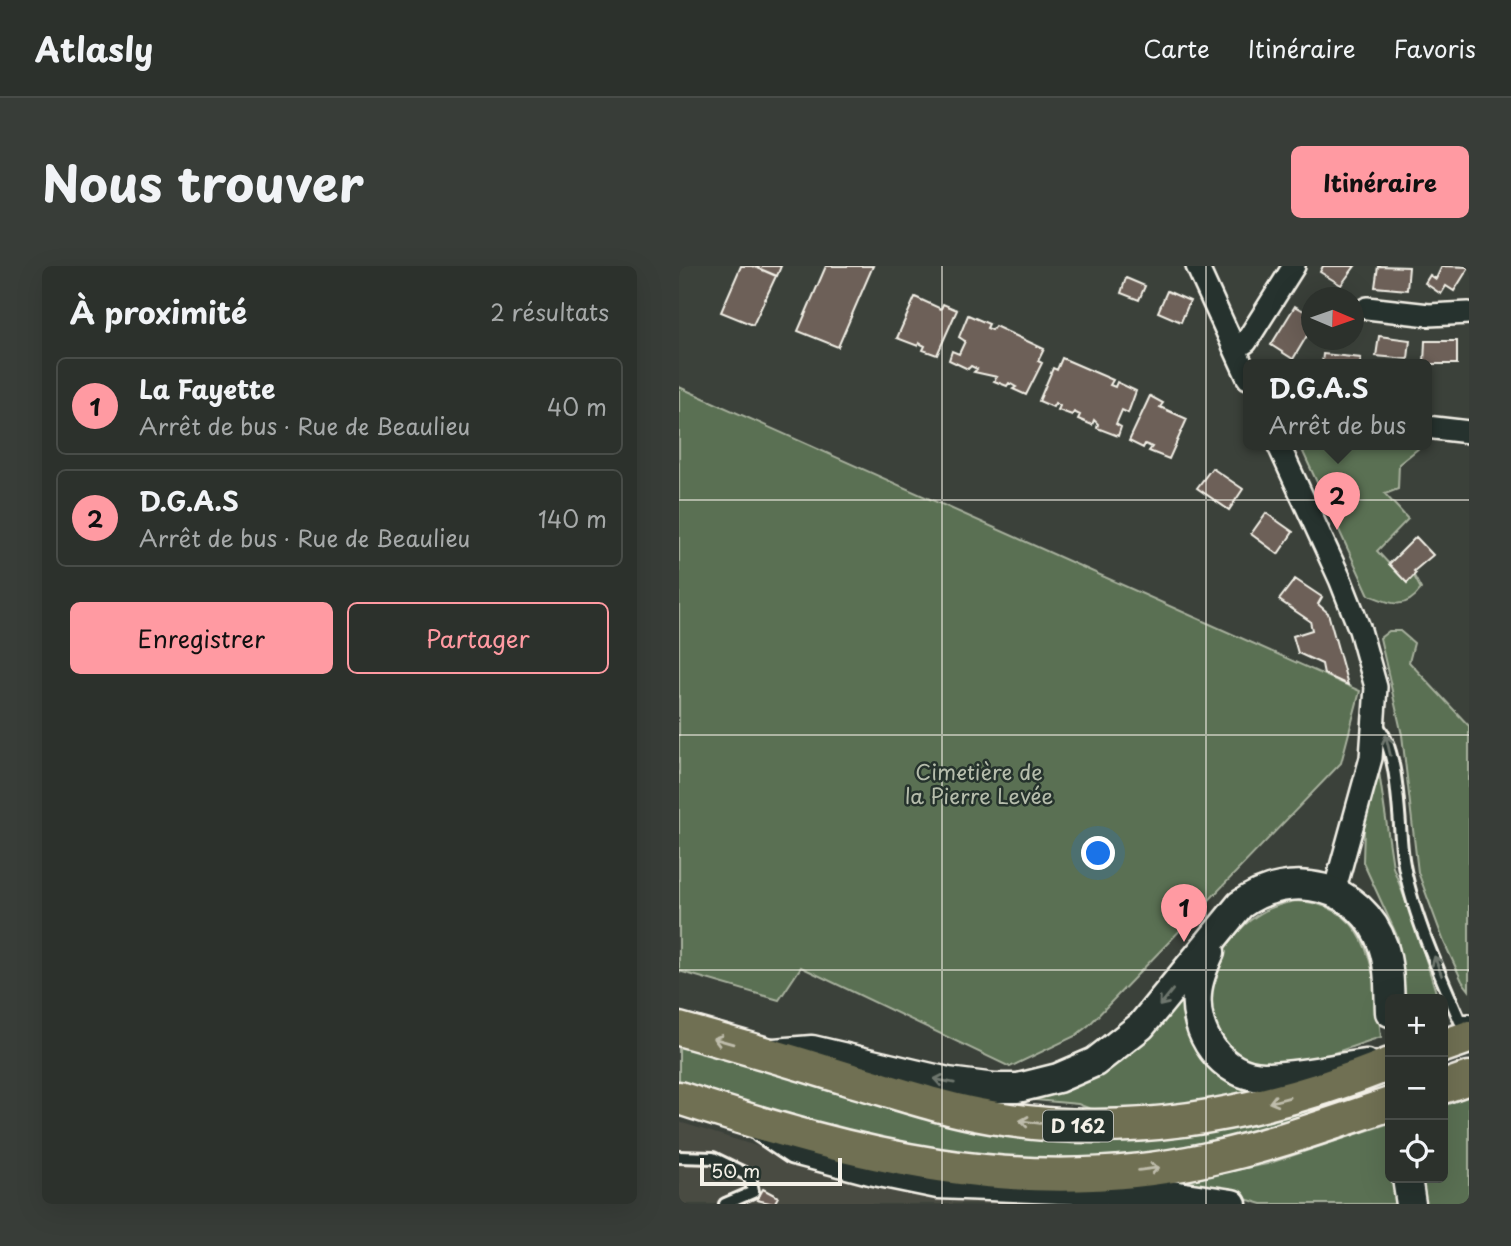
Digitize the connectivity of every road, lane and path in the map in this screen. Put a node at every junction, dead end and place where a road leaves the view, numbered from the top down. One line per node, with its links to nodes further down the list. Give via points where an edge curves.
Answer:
1 (1197, 266): 5 (street)
2 (1294, 266): 5 (street, via 1245,342)
3 (1367, 308): 4 (street, via 1429,315)
4 (1469, 313)
5 (1234, 349): 6 (street)
6 (1243, 368)
7 (1432, 428): 8 (street)
8 (1469, 432)
9 (1281, 450): 10 (street, via 1360,630 1377,687)
10 (1375, 724): 11 (street, via 1371,758); 15 (lane, one-way to 10, via 1411,894 1392,765 1385,734)
11 (1334, 892): 12 (street, via 1311,885 1272,888 1240,905); 13 (street, via 1365,915 1380,939)
12 (1222, 924): 16 (street, one-way to 16, via 1141,1026 1095,1062 1040,1084 995,1088 812,1051); 17 (street, via 1199,981 1197,1006 1204,1036 1227,1065 1265,1077)
13 (1388, 994)
14 (679, 1029): 16 (main road, D 162, one-way to 14)
15 (1462, 1036)
16 (767, 1054): 18 (main road, D 162, one-way to 16, via 1344,1083 1235,1112 1167,1124 1093,1127 1020,1121 952,1108)
17 (1385, 1063)
18 (1385, 1064)
19 (1469, 1078): 20 (main road)
20 (1448, 1085)
21 (679, 1098): 24 (main road, D 162)
22 (1385, 1106): 24 (main road, D 162, one-way to 22, via 874,1156 940,1167 1081,1174 1206,1160)
23 (679, 1114): 24 (street)
24 (752, 1122): 28 (street, via 794,1150 938,1184 1125,1191)
25 (679, 1157): 29 (lane, via 713,1158 750,1176 753,1192)
26 (1405, 1183): 31 (street)
27 (1407, 1183): 32 (street)
28 (1207, 1202): 30 (street)
29 (726, 1204)
30 (1232, 1204)
31 (1403, 1204)
32 (1411, 1204)

